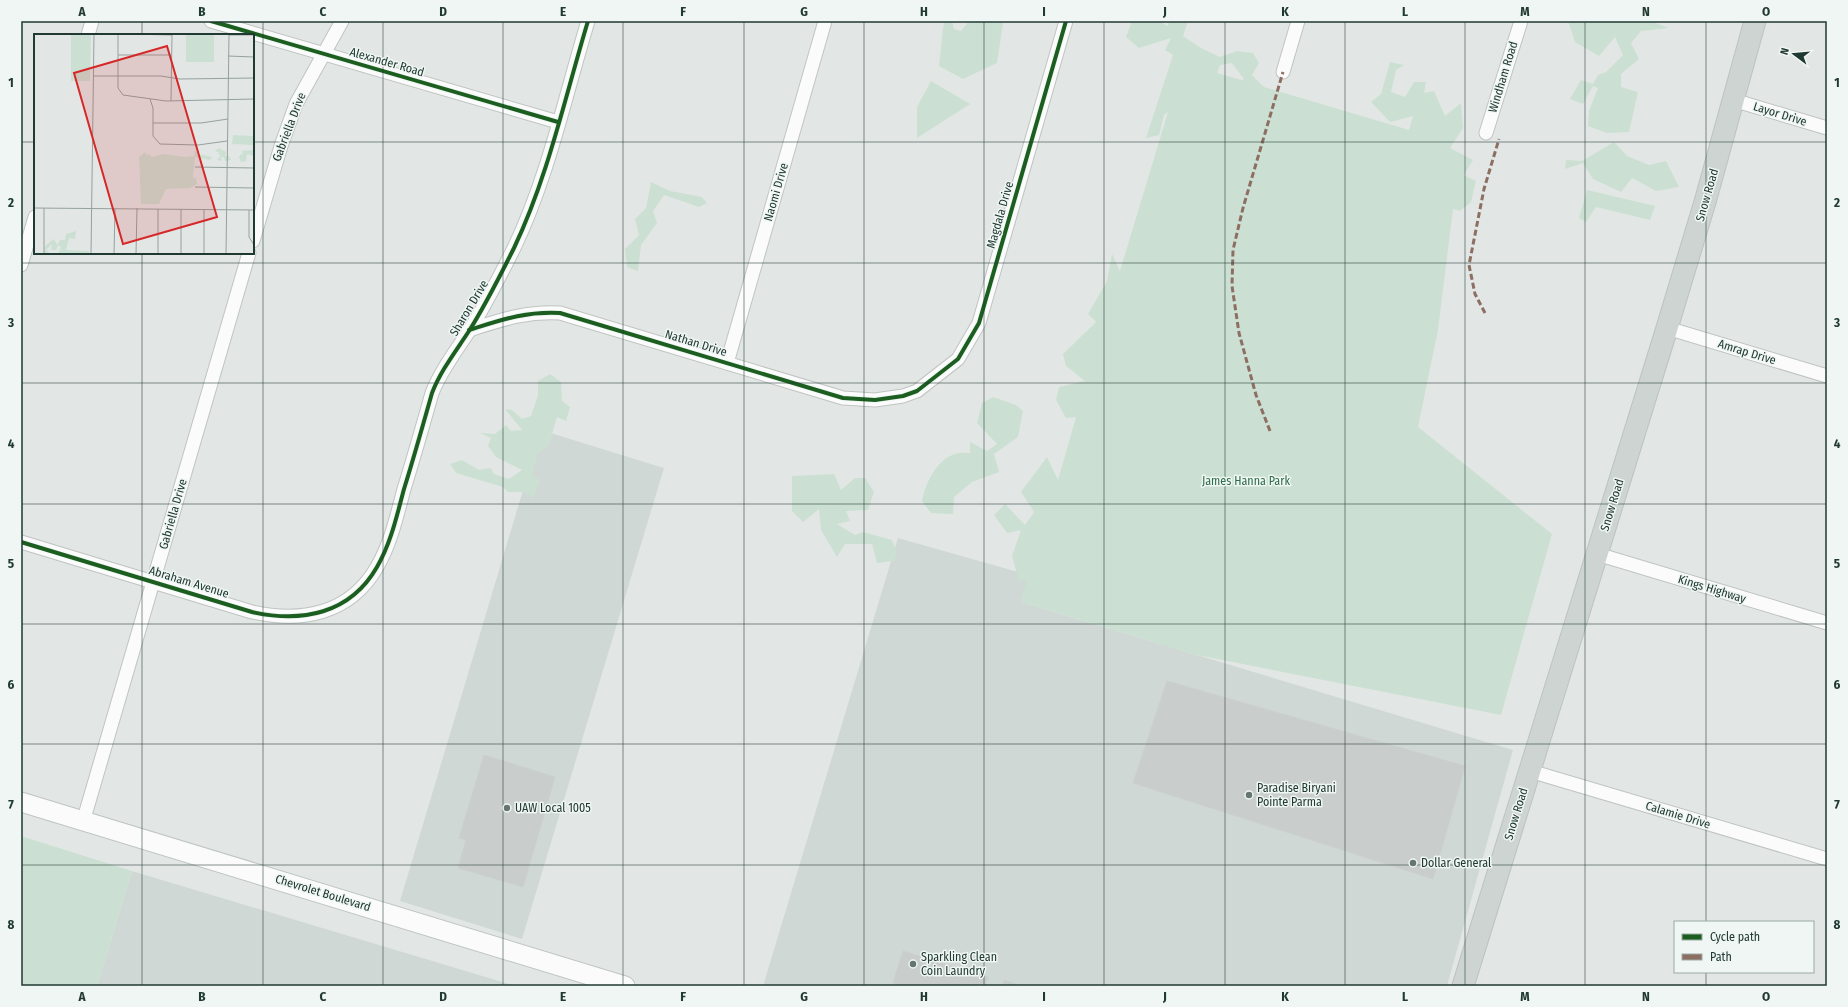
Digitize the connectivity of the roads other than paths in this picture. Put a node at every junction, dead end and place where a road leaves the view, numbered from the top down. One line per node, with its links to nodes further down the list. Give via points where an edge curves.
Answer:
1 (92, 21): 10 (street)
2 (211, 21): 11 (street, Alexander Road)
3 (342, 21): 11 (street, Gabriella Drive)
4 (588, 21): 14 (street, Sharon Drive)
5 (825, 21): 23 (street, Naomi Drive)
6 (1066, 21): 25 (street, Magdala Drive, via 979,323 958,360)
7 (1298, 21): 12 (street)
8 (1521, 21): 16 (street, Windham Road)
9 (1755, 21): 13 (main road, Snow Road)
10 (88, 34)
11 (324, 53): 14 (street, Alexander Road); 18 (street, Gabriella Drive, via 296,104)
12 (1283, 72)
13 (1733, 100): 15 (street, Layor Drive); 21 (main road, Snow Road)
14 (558, 122): 22 (street, Sharon Drive, via 525,224)
15 (1827, 128)
16 (1486, 133)
17 (34, 220): 20 (street)
18 (254, 238)
19 (249, 254): 28 (street, Gabriella Drive)
20 (21, 265)
21 (1667, 328): 24 (street, Amrap Drive); 27 (main road, Snow Road)
22 (469, 330): 23 (street, Nathan Drive, via 530,313 560,313); 29 (street, Sharon Drive, via 440,374 432,393 391,537 382,558 371,576)
23 (727, 363): 25 (street, Nathan Drive, via 830,394 859,400 889,399)
24 (1827, 376)
25 (917, 391)
26 (21, 542): 28 (street, Abraham Avenue)
27 (1597, 554): 30 (street, Kings Highway); 31 (main road, Snow Road)
28 (153, 581): 29 (street, Abraham Avenue, via 252,612 274,616 306,616 326,610); 33 (street, Gabriella Drive)
29 (351, 596)
30 (1827, 623)
31 (1530, 771): 34 (street, Calamie Drive); 35 (main road, Snow Road)
32 (21, 802): 33 (main road, Chevrolet Boulevard)
33 (83, 822): 36 (main road, Chevrolet Boulevard)
34 (1827, 860)
35 (1467, 985)
36 (625, 986)

